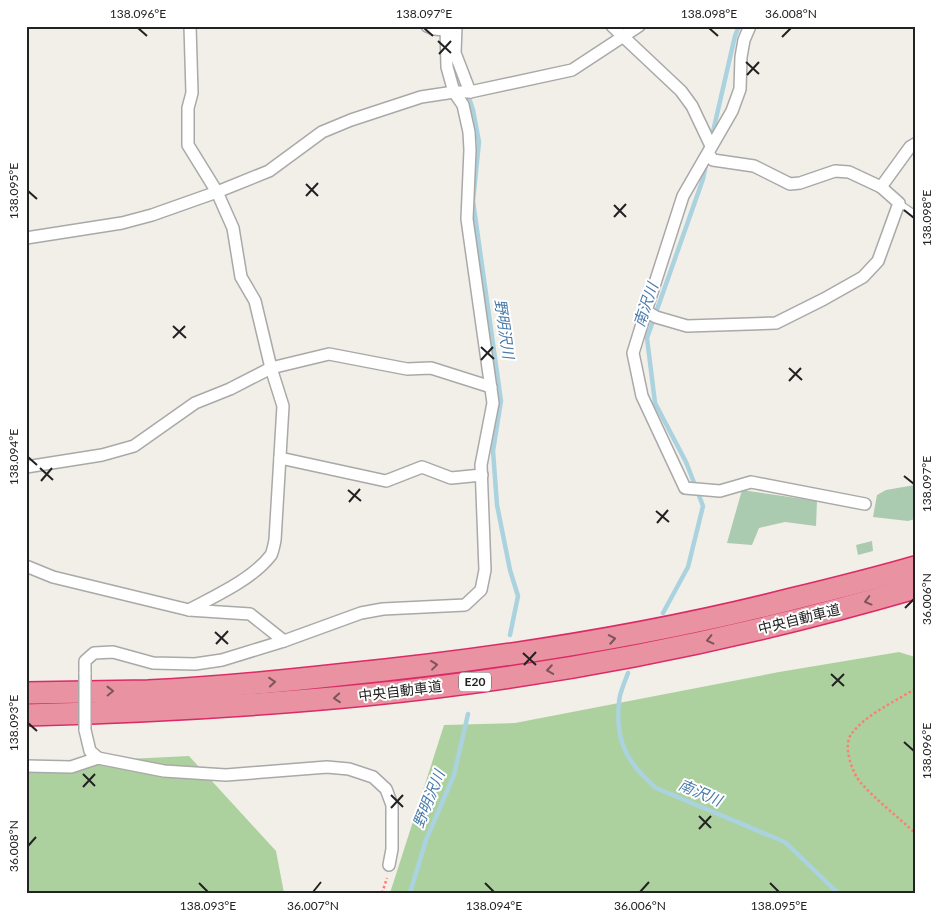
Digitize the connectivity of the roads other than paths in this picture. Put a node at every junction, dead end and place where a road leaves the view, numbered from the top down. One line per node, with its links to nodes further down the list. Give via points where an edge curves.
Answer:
1 (190, 26): 13 (street, via 192,93 188,108 188,145)
2 (427, 26): 6 (street)
3 (612, 26): 7 (street)
4 (639, 26): 7 (street)
5 (750, 26): 11 (street, via 742,49 740,89 732,112)
6 (449, 28): 8 (street, via 447,67); 9 (street)
7 (622, 37): 9 (street, via 572,70); 11 (street, via 681,91 692,106)
8 (454, 92): 9 (street); 13 (street, via 388,107 322,132 269,171); 19 (street, via 462,105 469,132 467,219)
9 (470, 92)
10 (915, 144): 12 (street)
11 (709, 149): 12 (street, via 713,160 754,166 790,184 835,171 849,172); 17 (street, via 683,196)
12 (881, 187): 14 (street)
13 (217, 192): 16 (street, via 130,221); 18 (street, via 233,228 241,277 255,301)
14 (900, 203): 15 (lane); 17 (street, via 878,261 863,277 776,323 687,326)
15 (915, 214)
16 (26, 238)
17 (646, 311): 23 (street, via 633,353 638,379 642,396 685,488 720,491 751,482)
18 (271, 368): 19 (street, via 329,354 407,369 431,368); 20 (street, via 283,406); 21 (street, via 195,402 134,446 102,455)
19 (491, 387): 22 (street, via 493,404 481,465)
20 (280, 458): 22 (street, via 386,480 422,467 452,478); 27 (street, via 272,554 237,583)
21 (26, 467)
22 (482, 475): 28 (street, via 485,570 481,590 465,605 362,613)
23 (865, 504)
24 (26, 566): 27 (street, via 53,576)
25 (915, 567): 29 (highway, 中央自動車道 / E20, one-way to 25, via 150,690 271,682 499,657 664,629)
26 (915, 588): 30 (highway, 中央自動車道 / E20, one-way to 30, via 821,614 674,648 483,681 249,705 151,712)
27 (189, 610): 28 (street, via 250,614)
28 (284, 641): 31 (street, bridge, via 222,660 195,664 153,663 113,652 94,653 85,661 86,730 90,751)
29 (26, 693)
30 (26, 715)
31 (98, 758): 32 (street, via 70,767); 33 (street, via 173,772 226,775 327,767 349,769 373,777 386,789 392,804)
32 (26, 766)
33 (389, 865)

